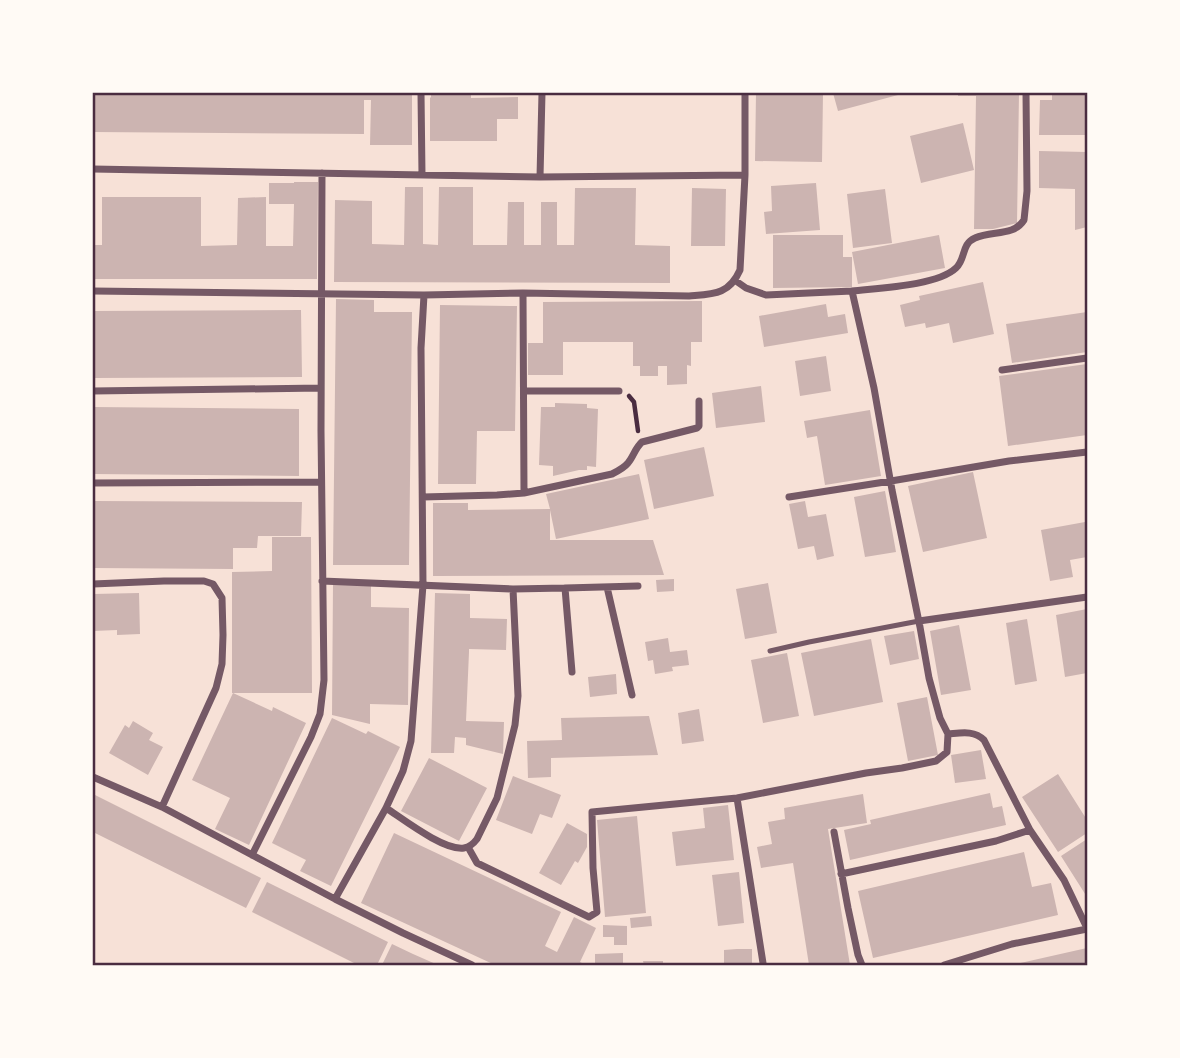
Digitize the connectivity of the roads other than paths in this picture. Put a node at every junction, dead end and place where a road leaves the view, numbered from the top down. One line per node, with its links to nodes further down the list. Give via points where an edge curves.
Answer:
1 (421, 93): 8 (street)
2 (542, 93): 9 (street)
3 (745, 93): 7 (street)
4 (1026, 93): 12 (street, via 1023,223 1012,231 971,240 958,267 940,278)
5 (93, 169): 6 (street)
6 (322, 173): 8 (street); 13 (street)
7 (745, 174): 9 (street); 10 (street)
8 (422, 175): 9 (street)
9 (540, 177)
10 (736, 281): 12 (street, via 766,295); 14 (street, via 716,293 689,296)
11 (93, 291): 13 (street)
12 (852, 291): 24 (street)
13 (321, 293): 15 (street); 18 (street)
14 (523, 293): 15 (street); 20 (street)
15 (424, 295): 28 (street)
16 (1087, 358): 17 (street)
17 (1002, 370)
18 (321, 388): 19 (street); 25 (street)
19 (93, 391)
20 (524, 391): 21 (street); 27 (street)
21 (620, 391)
22 (699, 401): 27 (street, via 697,428 642,442 621,470)
23 (1087, 452): 24 (street)
24 (891, 481): 29 (street); 38 (street)
25 (321, 482): 26 (street); 30 (street)
26 (93, 483)
27 (524, 492): 28 (street)
28 (423, 497): 32 (street)
29 (789, 497)
30 (322, 581): 32 (street); 50 (street, via 320,713)
31 (93, 584): 45 (street, via 204,581 213,584 222,598 222,664 216,688)
32 (423, 585): 36 (street); 46 (street, via 411,741)
33 (638, 586): 34 (street)
34 (607, 587): 35 (street); 41 (street)
35 (565, 588): 36 (street); 40 (street)
36 (513, 589): 49 (street, via 516,725 496,798 477,839)
37 (1087, 597): 38 (street)
38 (919, 621): 39 (lane); 42 (street, via 929,678)
39 (770, 651)
40 (572, 672)
41 (632, 695)
42 (948, 734): 44 (street, via 947,752 936,761); 47 (street, via 971,733 985,740)
43 (93, 777): 45 (street)
44 (737, 798): 49 (street, via 592,811 597,912 589,916 477,863); 54 (street)
45 (162, 807): 50 (street)
46 (386, 808): 49 (street, via 422,833 449,845); 52 (street)
47 (1030, 830): 51 (street); 53 (street, via 1064,880)
48 (834, 832): 51 (street)
49 (468, 847)
50 (252, 855): 52 (street)
51 (841, 874): 56 (street)
52 (335, 899): 55 (street)
53 (1087, 929): 57 (street, via 1012,944)
54 (763, 963)
55 (472, 965)
56 (862, 965)
57 (944, 965)

